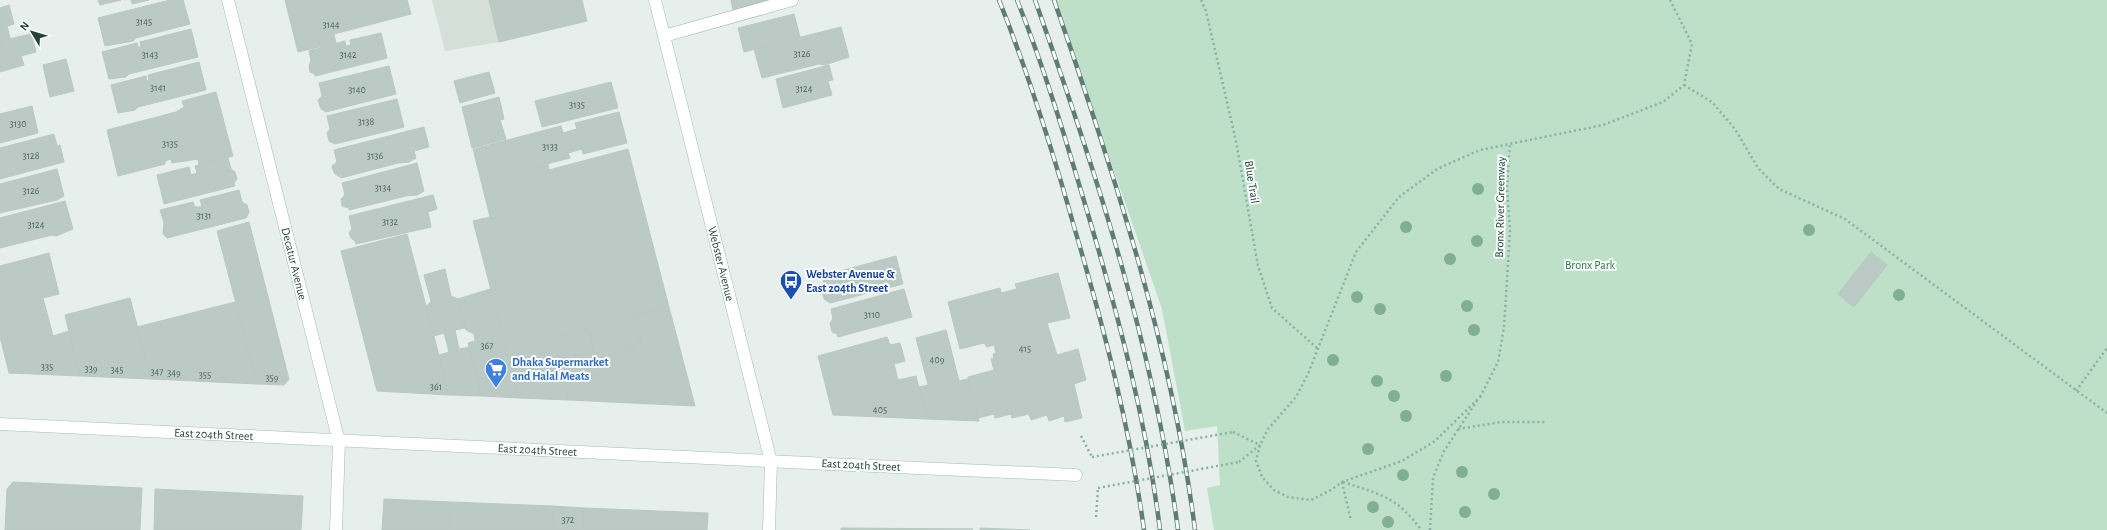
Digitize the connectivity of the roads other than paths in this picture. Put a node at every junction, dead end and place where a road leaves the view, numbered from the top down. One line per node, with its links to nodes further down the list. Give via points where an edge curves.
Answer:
1 (228, 0): 6 (main road, Decatur Avenue)
2 (655, 0): 4 (main road, Webster Avenue)
3 (792, 0): 4 (main road)
4 (664, 36): 7 (main road, Webster Avenue)
5 (0, 424): 6 (main road, East 204th Street)
6 (339, 442): 7 (main road, East 204th Street); 9 (main road, Decatur Avenue)
7 (771, 462): 8 (main road, East 204th Street); 10 (main road, Webster Avenue)
8 (1076, 475)
9 (336, 530)
10 (769, 530)

